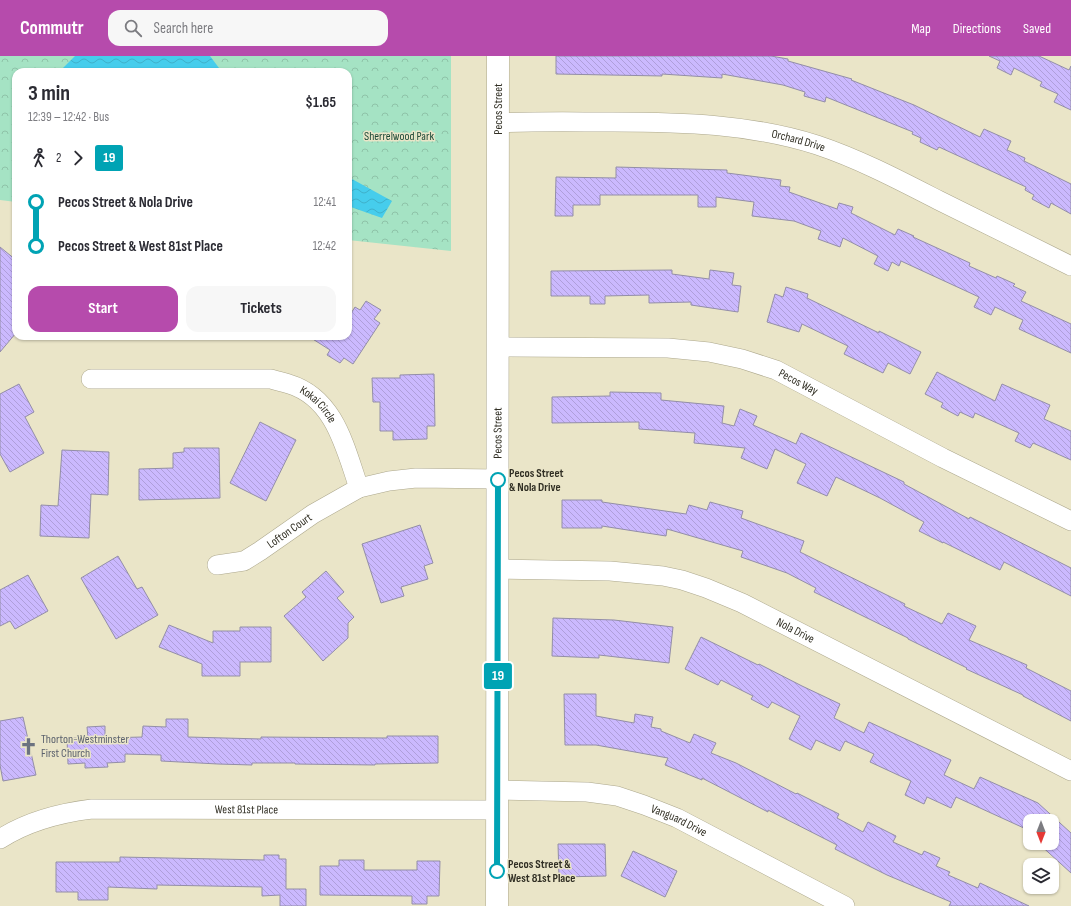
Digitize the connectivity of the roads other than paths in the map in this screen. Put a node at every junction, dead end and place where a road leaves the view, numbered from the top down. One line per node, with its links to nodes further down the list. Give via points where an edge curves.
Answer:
1 (498, 56): 2 (main road, Pecos Street)
2 (498, 122): 3 (street, Orchard Drive, via 692,124 737,127 773,134 849,157); 4 (main road, Pecos Street)
3 (1071, 266)
4 (498, 347): 6 (main road, Pecos Street); 8 (street, Pecos Way, via 668,348 710,352 742,359 776,370 943,458)
5 (91, 379): 7 (street, Kokai Circle, via 271,379 290,384 308,393 324,407 336,423)
6 (498, 479): 7 (street, via 416,478); 10 (main road, Pecos Street)
7 (359, 488): 9 (street, Lofton Court, via 313,514 244,561)
8 (1071, 521)
9 (217, 565)
10 (498, 568): 11 (street, Nola Drive, via 663,576 706,588 742,603); 12 (main road, Pecos Street)
11 (1071, 771)
12 (498, 800): 13 (street, West 81st Place, via 92,809 48,817); 14 (main road, Pecos Street); 15 (street, Vanguard Drive, via 587,792 617,796 676,818)
13 (0, 839)
14 (497, 906)
15 (845, 906)

